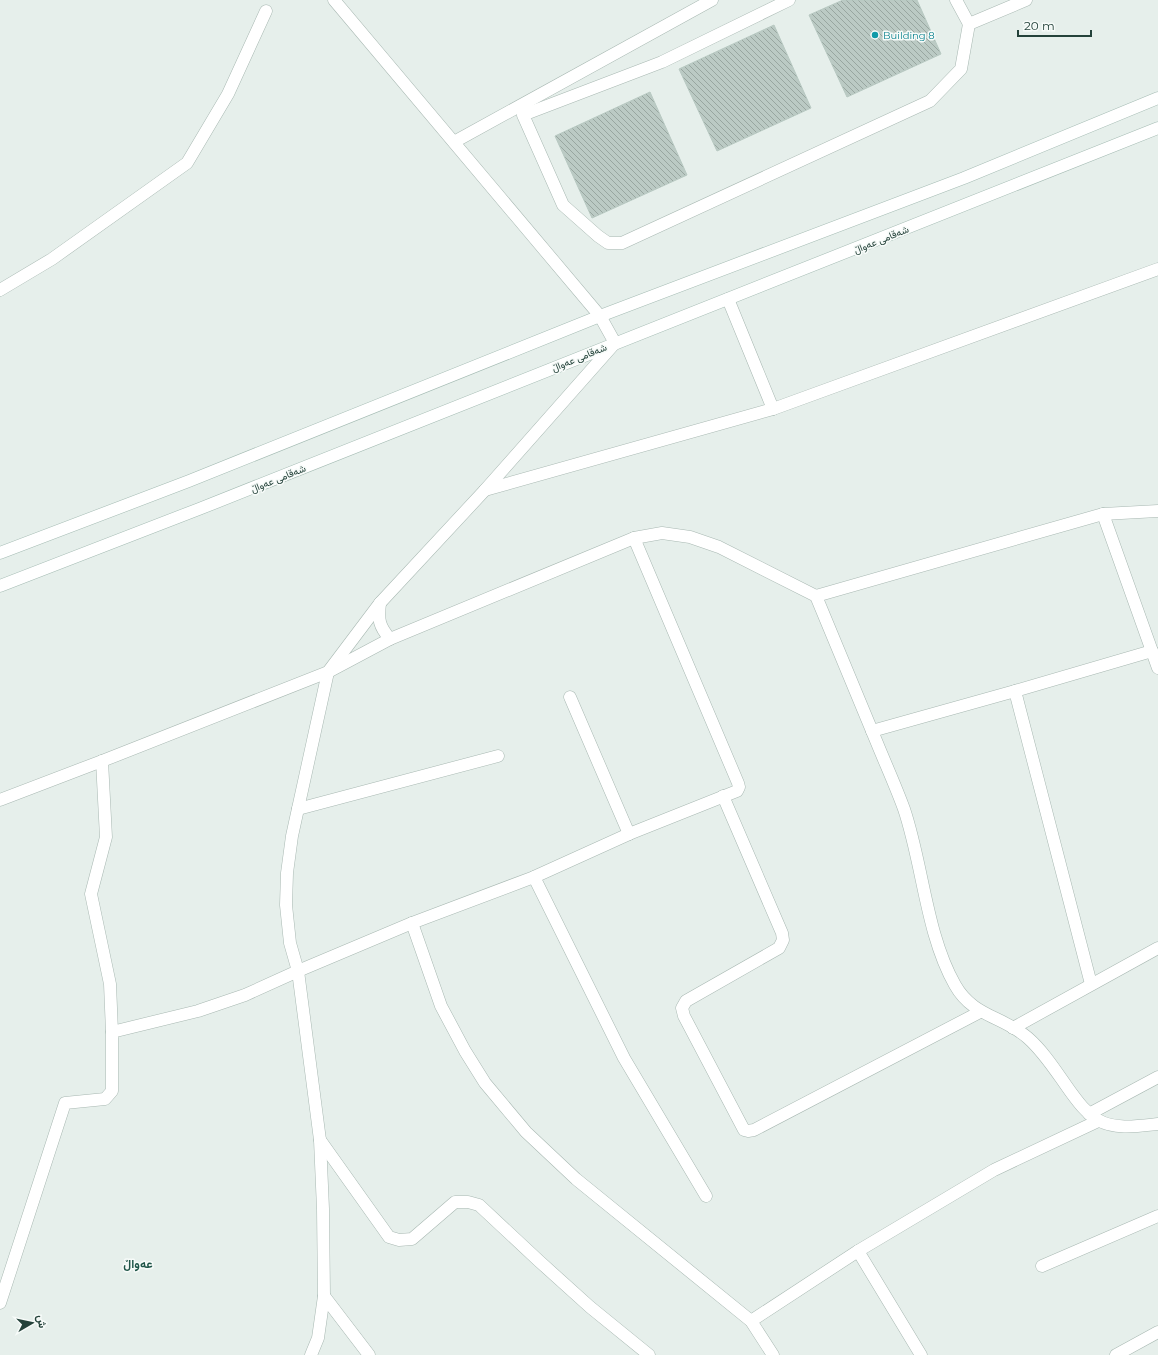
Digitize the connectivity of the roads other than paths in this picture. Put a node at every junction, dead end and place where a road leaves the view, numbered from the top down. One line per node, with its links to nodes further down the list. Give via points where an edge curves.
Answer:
1 (334, 0): 10 (street)
2 (712, 0): 10 (street)
3 (789, 0): 7 (street, via 662,62 523,115 563,205 608,243 622,243 930,101 961,69)
4 (956, 0): 7 (street)
5 (1026, 0): 7 (street)
6 (266, 11): 12 (street, via 228,94 187,163 52,259)
7 (969, 24)
8 (1158, 98): 14 (street, via 964,178)
9 (1158, 128): 13 (street, شەقامی عەواڵ)
10 (454, 142): 14 (street)
11 (1158, 269): 16 (street)
12 (0, 290)
13 (728, 299): 15 (street, شەقامی عەواڵ); 16 (street)
14 (600, 316): 15 (street); 21 (street, via 197,478)
15 (614, 343): 17 (street); 22 (street, شەقامی عەواڵ)
16 (773, 409): 17 (street)
17 (485, 490): 24 (street)
18 (1158, 511): 19 (street)
19 (1103, 514): 23 (street); 26 (street)
20 (634, 538): 23 (street, via 662,533 690,537 719,547); 25 (street); 34 (street, via 738,783 737,790)
21 (0, 553)
22 (0, 586)
23 (816, 596): 31 (street)
24 (380, 603): 25 (street, via 380,623); 28 (street)
25 (390, 639): 28 (street)
26 (1152, 651): 27 (street); 29 (street)
27 (1158, 668)
28 (328, 672): 33 (street); 36 (street)
29 (1015, 691): 31 (street); 42 (street)
30 (570, 697): 37 (street)
31 (872, 731): 43 (street, via 904,810 926,902 946,968 967,1002)
32 (498, 756): 36 (street)
33 (102, 761): 35 (street); 45 (street, via 106,837 91,894 110,984)
34 (723, 796): 37 (street); 43 (street, via 783,940 779,948 686,1001 682,1008 744,1130 754,1130)
35 (0, 800)
36 (298, 808): 41 (street, via 287,873 286,905 290,943)
37 (629, 834): 38 (street)
38 (534, 877): 39 (street); 50 (street, via 624,1058)
39 (412, 924): 41 (street); 56 (street, via 441,1006 465,1051 485,1083 521,1126 576,1179)
40 (1158, 948): 42 (street)
41 (298, 971): 45 (street, via 245,995 204,1009); 49 (street)
42 (1091, 984): 44 (street)
43 (980, 1012): 44 (street)
44 (1013, 1028): 47 (street, via 1040,1050 1082,1106)
45 (112, 1032): 55 (street, via 112,1091 105,1099 65,1103)
46 (1158, 1077): 47 (street)
47 (1094, 1117): 48 (street, via 1119,1126); 52 (street, via 994,1170)
48 (1158, 1124)
49 (320, 1140): 54 (street); 60 (street, via 389,1237 399,1240 412,1239 455,1202 479,1205 590,1307)
50 (706, 1196)
51 (1158, 1216): 53 (street)
52 (858, 1251): 56 (street); 62 (street)
53 (1042, 1266)
54 (324, 1296): 58 (street, via 318,1338); 59 (street)
55 (0, 1303)
56 (751, 1321): 61 (street)
57 (1158, 1332): 63 (street)
58 (311, 1355)
59 (369, 1355)
60 (649, 1355)
61 (773, 1355)
62 (921, 1355)
63 (1116, 1355)

